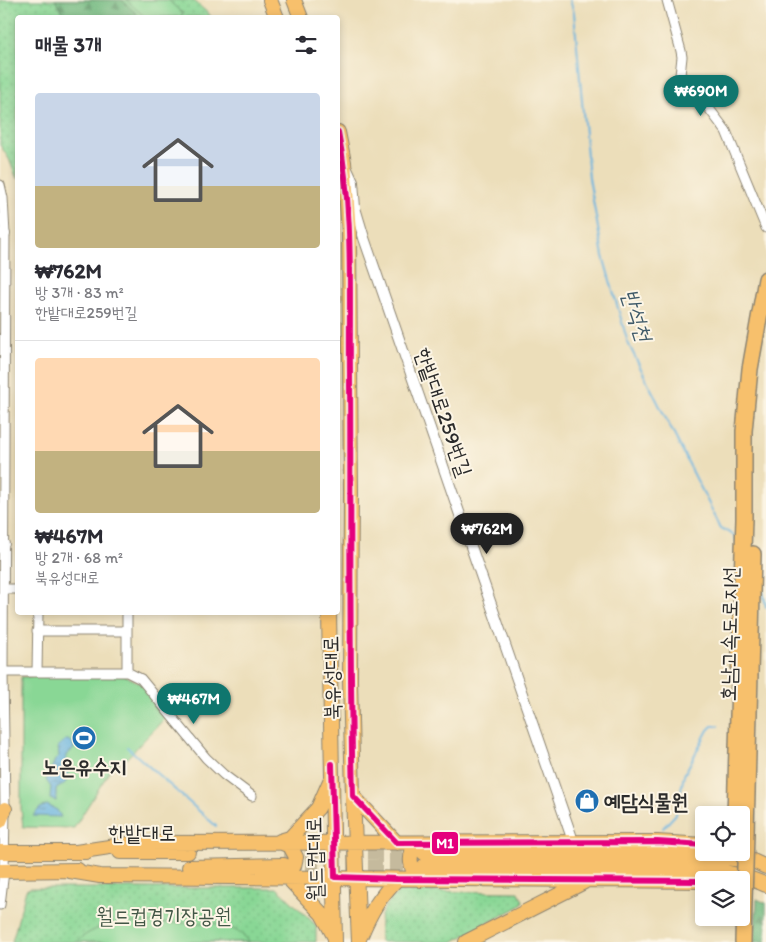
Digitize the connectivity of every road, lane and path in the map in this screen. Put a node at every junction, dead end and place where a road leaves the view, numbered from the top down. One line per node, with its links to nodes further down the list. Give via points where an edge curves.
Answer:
1 (270, 0): 4 (main road)
2 (294, 0): 5 (main road)
3 (667, 0): 9 (street, via 681,51 680,75 726,131)
4 (276, 15)
5 (300, 15)
6 (340, 142): 7 (main road, 북유성대로)
7 (344, 162): 27 (main road, 북유성대로, via 349,233); 36 (street, 한밭대로259번길, via 353,182 358,218 375,270 571,835)
8 (0, 185): 10 (street)
9 (766, 228)
10 (3, 234): 14 (street)
11 (766, 279): 13 (highway, 호남고속도로지선, via 750,369 744,431)
12 (766, 328): 13 (highway, 호남고속도로지선, via 759,371)
13 (748, 521): 22 (highway, 호남고속도로지선)
14 (2, 544): 15 (street)
15 (4, 589): 16 (street); 23 (street)
16 (15, 589)
17 (38, 615): 20 (street)
18 (126, 615): 21 (street)
19 (329, 615): 28 (main road, 북유성대로)
20 (37, 631): 21 (street); 24 (street)
21 (127, 631): 25 (street)
22 (746, 632): 31 (highway, 호남고속도로지선); 57 (highway, 호남고속도로지선, bridge)
23 (2, 672): 24 (street); 26 (street)
24 (37, 672): 25 (street)
25 (127, 672): 29 (street, via 141,679 206,758)
26 (2, 759): 32 (street)
27 (353, 775): 30 (main road, 월드컵대로)
28 (332, 776): 33 (main road, 월드컵대로); 39 (main road, via 318,808 290,838)
29 (252, 796)
30 (353, 796): 34 (main road, 월드컵대로); 35 (main road)
31 (736, 806)
32 (2, 813): 38 (street)
33 (334, 843): 34 (main road); 39 (main road); 45 (main road, 월드컵대로)
34 (355, 843): 35 (main road); 46 (main road, 월드컵대로)
35 (397, 843): 40 (main road)
36 (570, 843): 37 (main road); 40 (main road)
37 (695, 844)
38 (2, 852): 39 (main road, 한밭대로); 44 (street)
39 (282, 856): 44 (main road, 한밭대로, via 70,870); 45 (main road); 53 (main road, via 322,914)
40 (421, 860): 42 (main road, via 695,855); 47 (main road); 48 (main road); 50 (main road, via 700,868)
41 (750, 860): 42 (main road)
42 (753, 861): 43 (main road)
43 (766, 867)
44 (2, 871): 51 (street)
45 (335, 877): 46 (main road); 53 (main road, 월드컵대로)
46 (357, 878): 47 (main road); 54 (main road, 월드컵대로)
47 (397, 879): 54 (main road, via 371,911)
48 (586, 880): 49 (main road); 55 (main road)
49 (695, 881)
50 (762, 883)
51 (0, 904)
52 (734, 926): 56 (highway)
53 (335, 941)
54 (359, 941)
55 (466, 942)
56 (733, 942)
57 (743, 942)

